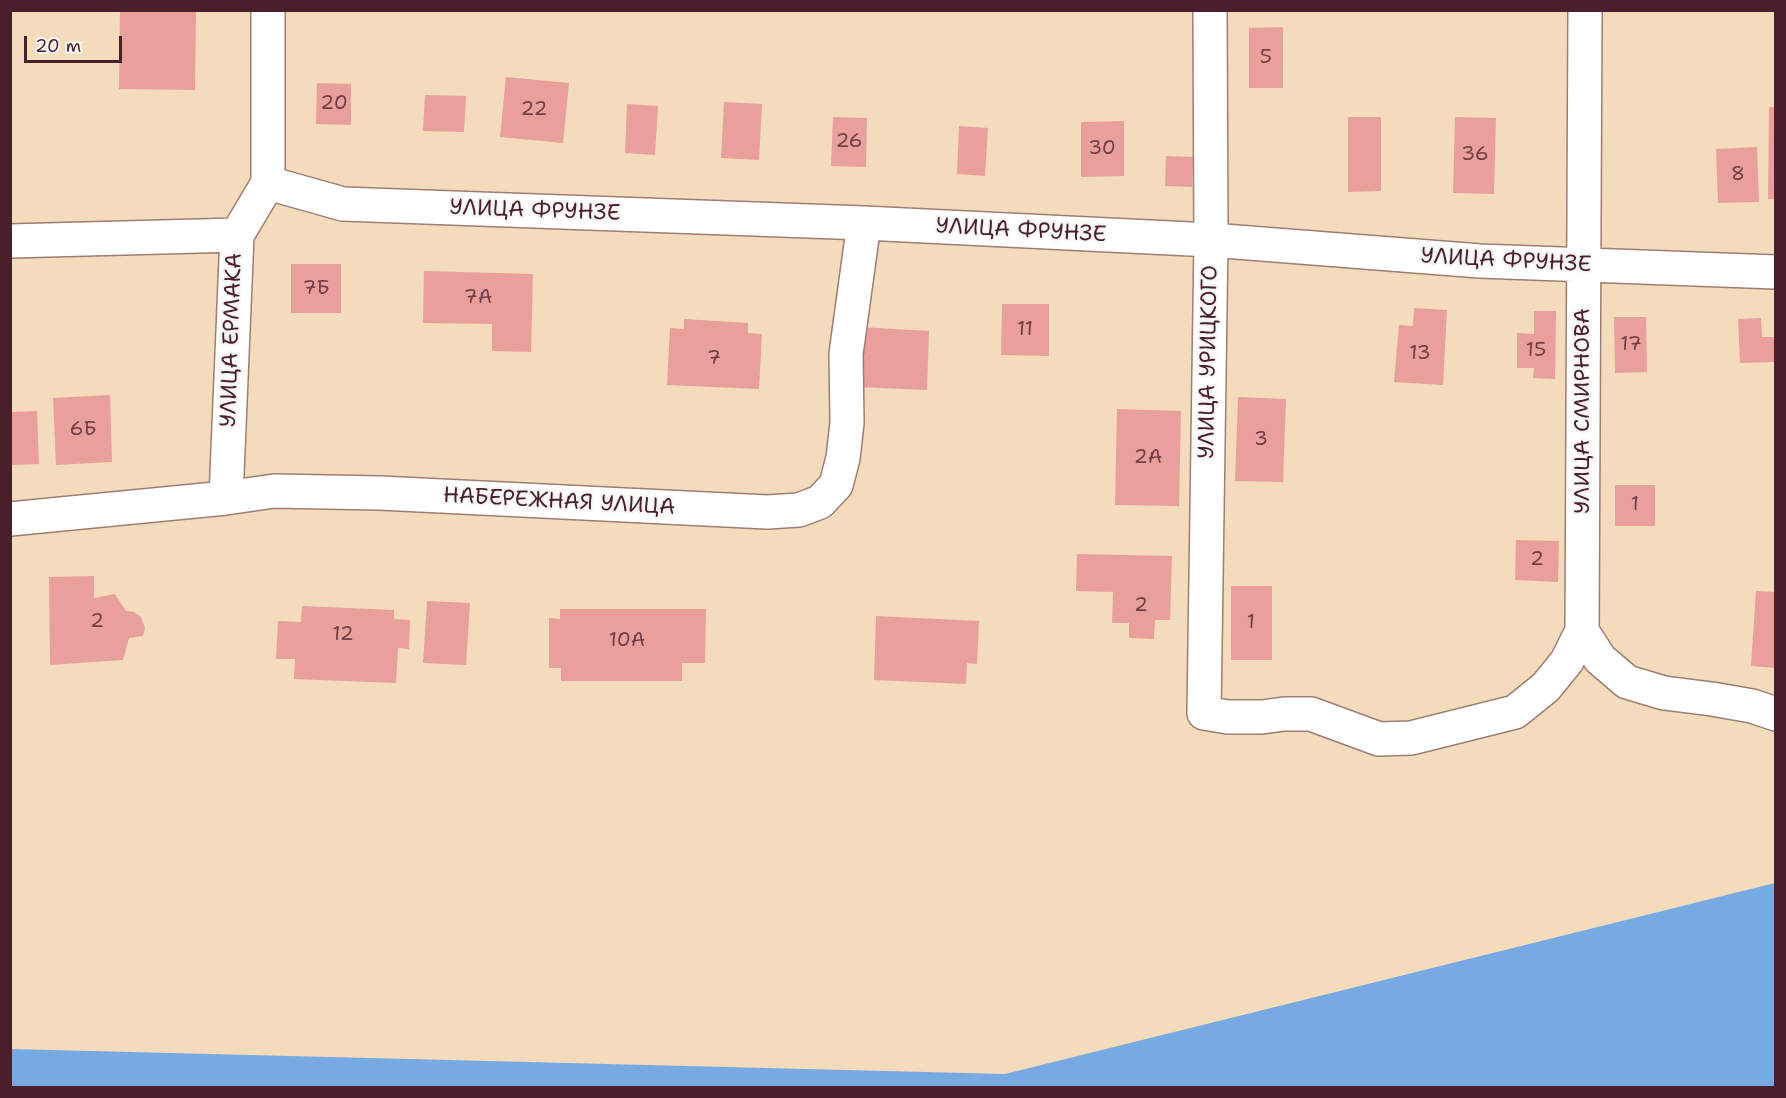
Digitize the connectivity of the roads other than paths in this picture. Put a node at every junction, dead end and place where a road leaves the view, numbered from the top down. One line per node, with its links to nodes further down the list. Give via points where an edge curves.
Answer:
1 (268, 10): 4 (street)
2 (1210, 10): 7 (street, УЛИЦА УРИЦКОГО)
3 (1585, 10): 9 (street, УЛИЦА СМИРНОВА)
4 (268, 183): 5 (street, УЛИЦА ФРУНЗЕ, via 343,204); 6 (street, УЛИЦА ЕРМАКА)
5 (864, 223): 7 (street, УЛИЦА ФРУНЗЕ); 11 (street, НАБЕРЕЖНАЯ УЛИЦА, via 846,354 843,458 836,485 820,502 799,510 767,512 380,493 274,491)
6 (237, 235): 8 (street); 11 (street, УЛИЦА ЕРМАКА)
7 (1211, 240): 9 (street, УЛИЦА ФРУНЗЕ); 13 (street, УЛИЦА УРИЦКОГО, via 1204,713 1239,717 1311,714 1379,739 1411,738 1515,712 1546,687 1567,662)
8 (10, 242)
9 (1584, 265): 10 (street, УЛИЦА ФРУНЗЕ); 13 (street, УЛИЦА СМИРНОВА)
10 (1776, 272)
11 (226, 498): 12 (street, НАБЕРЕЖНАЯ УЛИЦА)
12 (10, 519)
13 (1582, 631): 14 (street, via 1600,659 1627,682)
14 (1776, 714)

